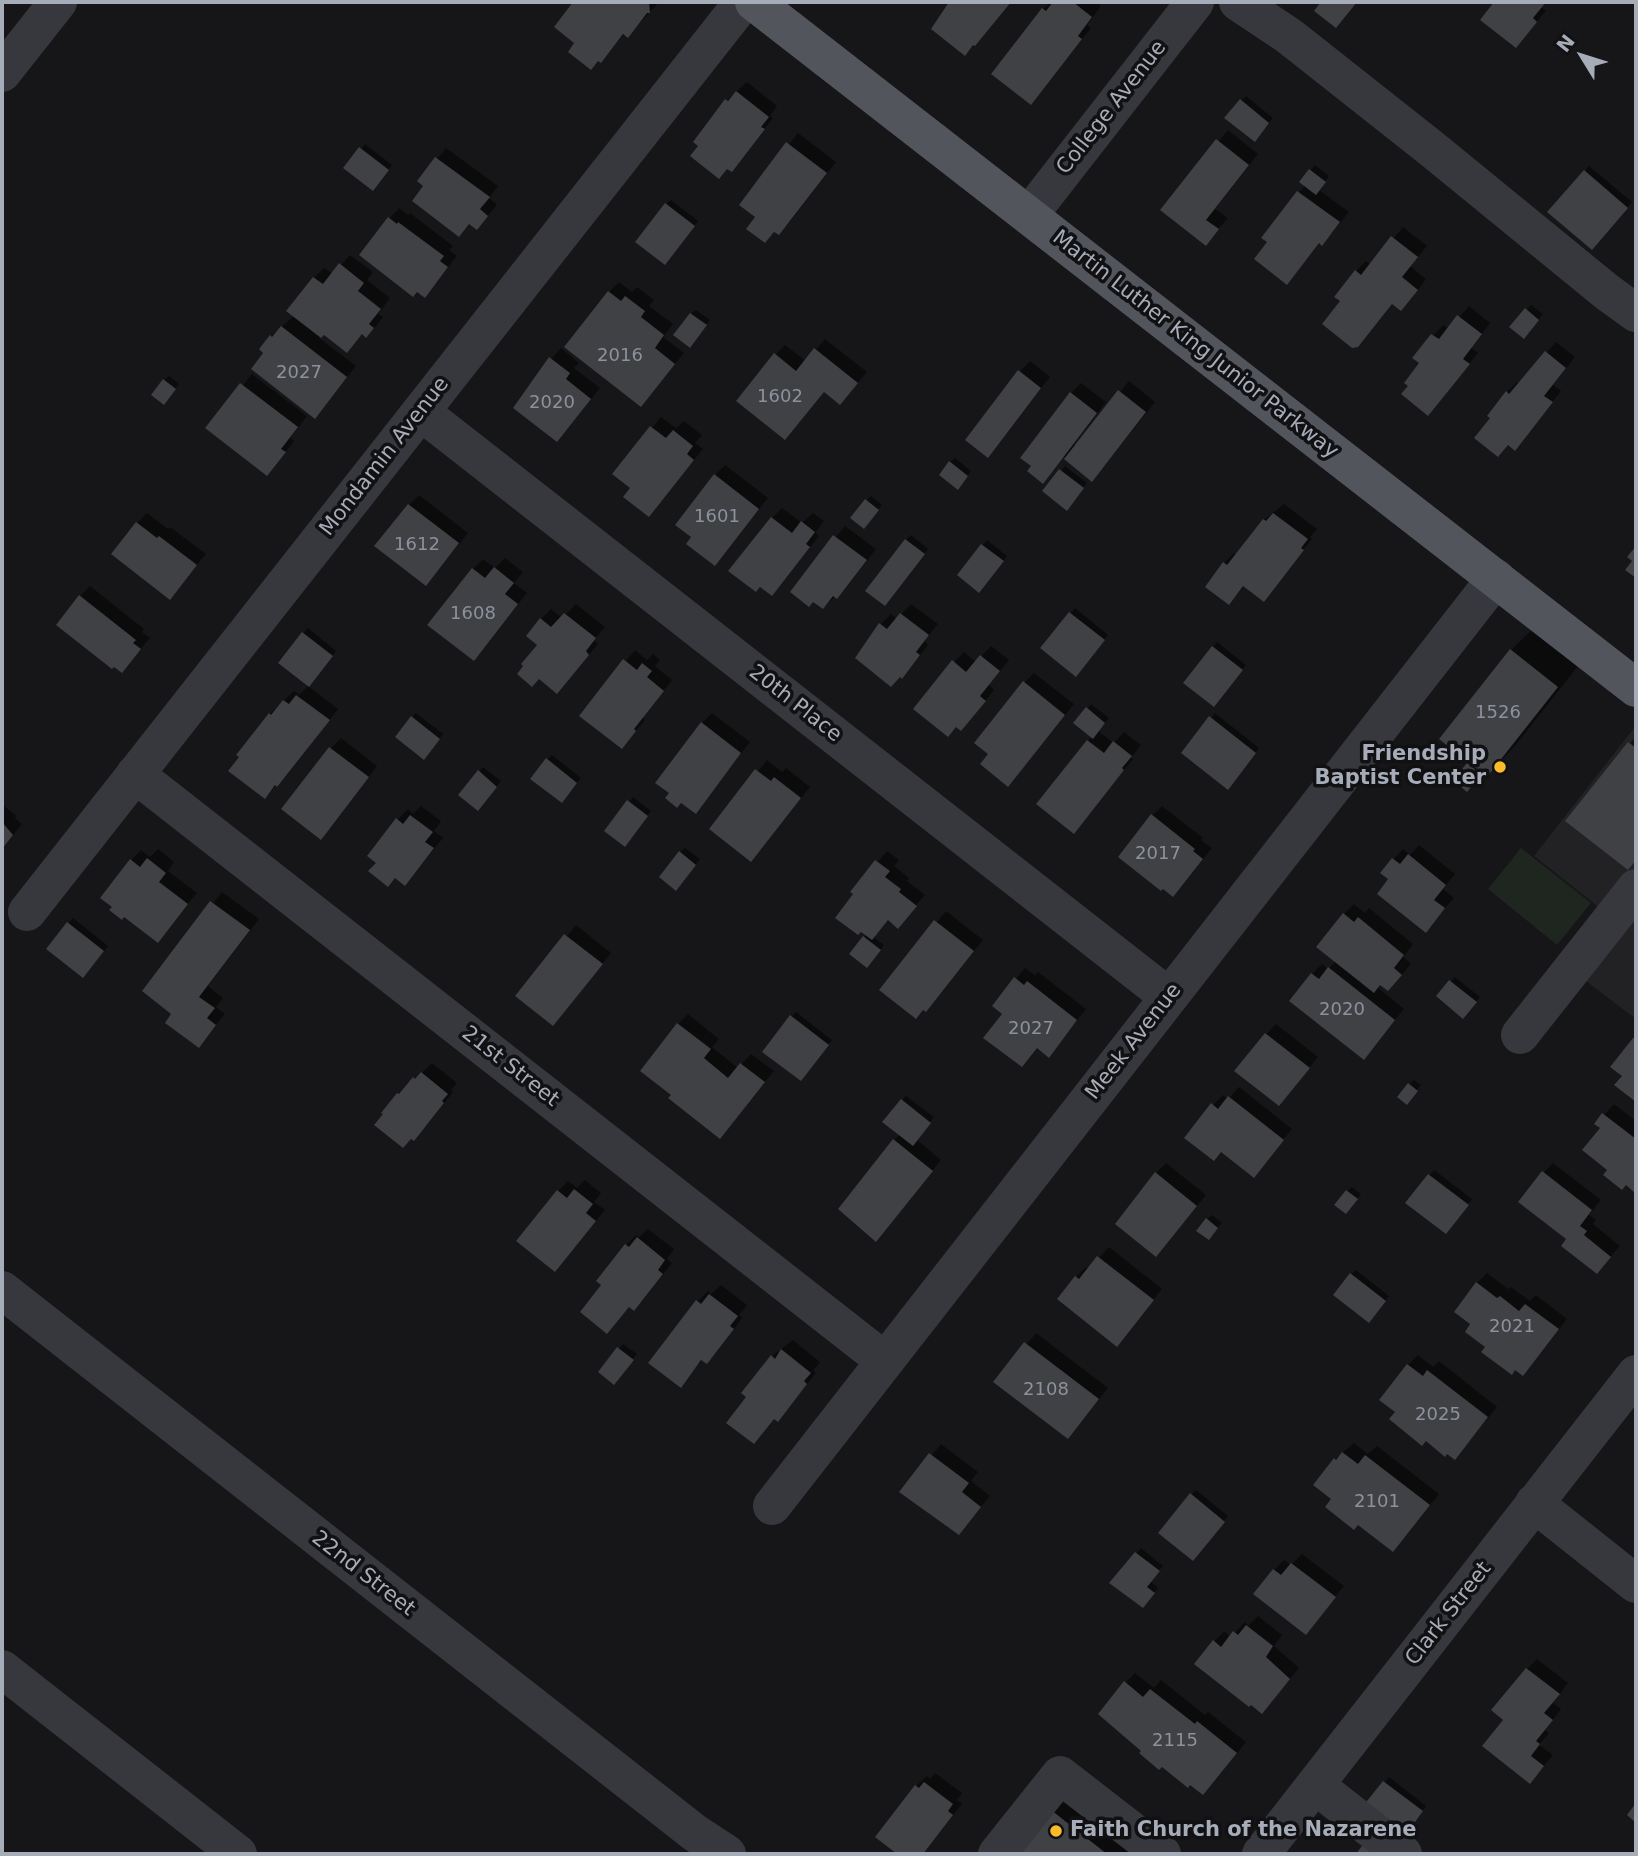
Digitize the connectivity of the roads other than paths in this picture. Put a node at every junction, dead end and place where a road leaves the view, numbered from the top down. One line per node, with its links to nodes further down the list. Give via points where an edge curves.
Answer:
1 (58, 2): 6 (street)
2 (743, 2): 9 (street, Mondamin Avenue)
3 (754, 2): 7 (main road, Martin Luther King Junior Parkway)
4 (1195, 2): 7 (street, College Avenue)
5 (1238, 2): 8 (street, via 1289,36)
6 (2, 73)
7 (1029, 215): 10 (main road, Martin Luther King Junior Parkway)
8 (1636, 313)
9 (421, 412): 12 (street, Mondamin Avenue); 15 (street, 20th Place)
10 (1496, 578): 11 (main road, Martin Luther King Junior Parkway); 15 (street, Meek Avenue)
11 (1636, 688)
12 (135, 774): 14 (street, Mondamin Avenue); 18 (street, 21st Street)
13 (1636, 888): 16 (street)
14 (27, 912)
15 (1169, 997): 18 (street, Meek Avenue)
16 (1520, 1035)
17 (2, 1290): 26 (street, 22nd Street)
18 (885, 1361): 21 (street, Meek Avenue)
19 (1636, 1374): 20 (street, Clark Street)
20 (1534, 1503): 22 (street); 24 (street, Clark Street)
21 (772, 1506)
22 (1636, 1584)
23 (2, 1669): 25 (street)
24 (1315, 1786): 29 (street, Clark Street); 30 (street)
25 (238, 1854)
26 (727, 1854)
27 (997, 1854): 28 (street, via 1060,1775)
28 (1162, 1854)
29 (1261, 1854)
30 (1404, 1854)

